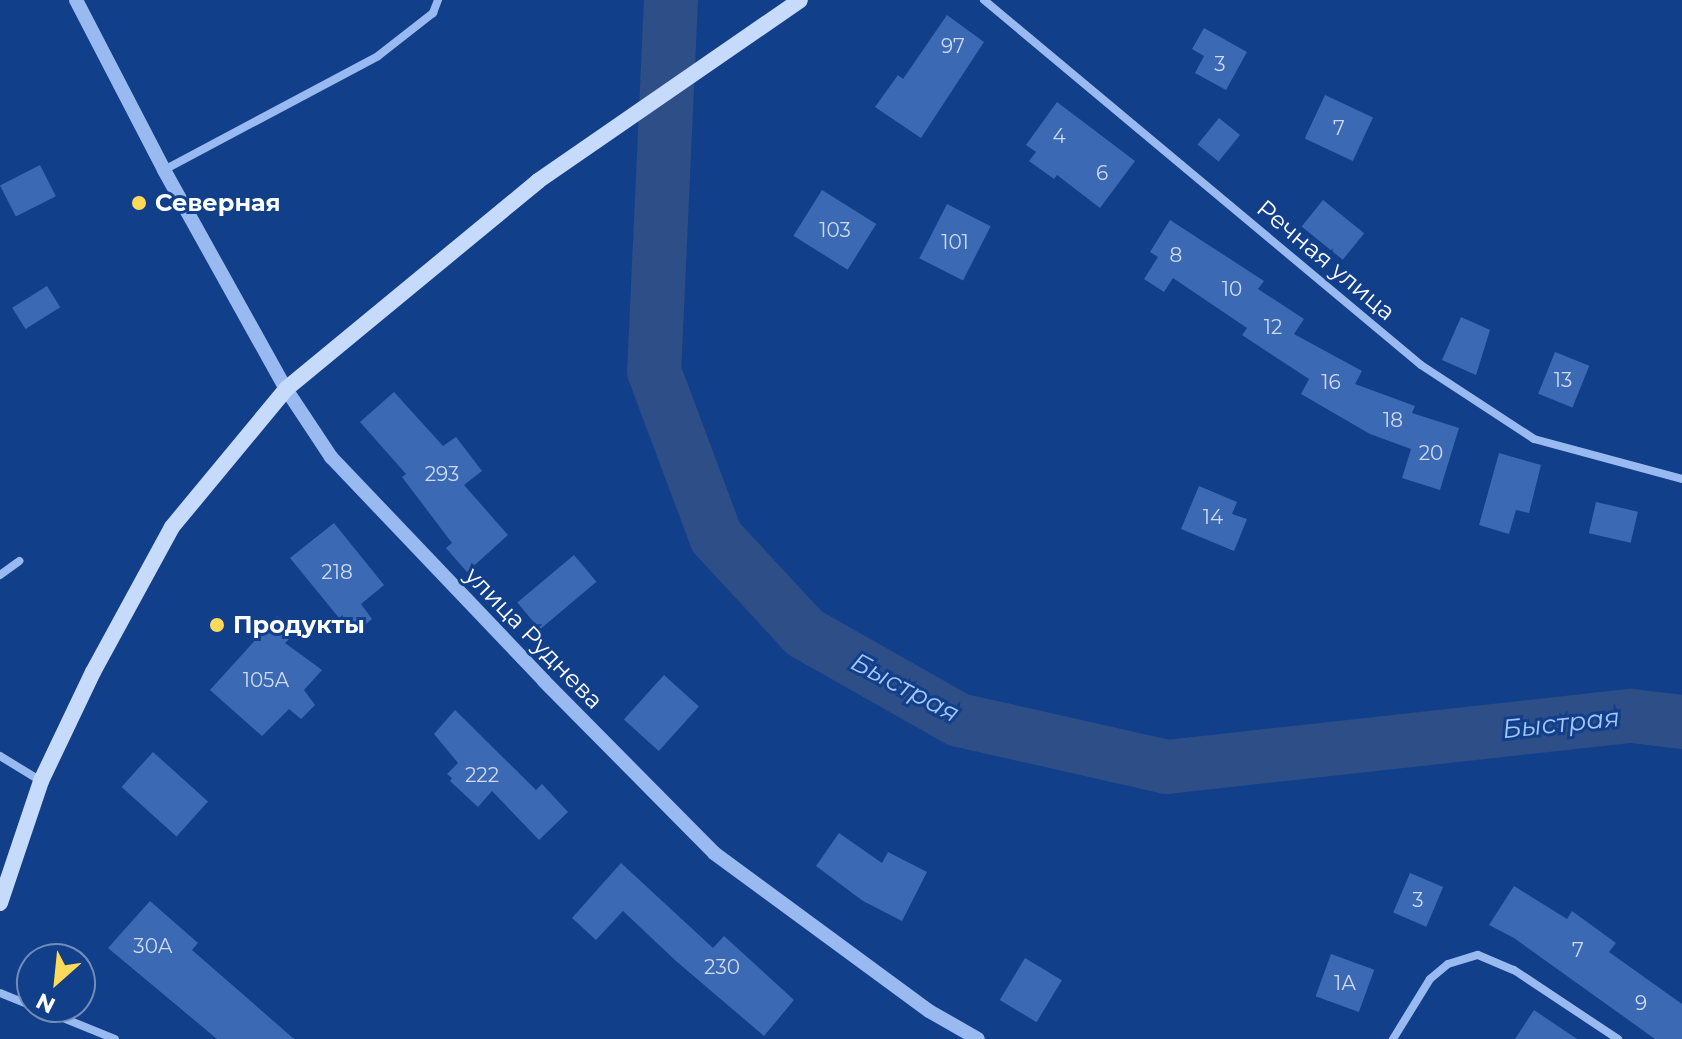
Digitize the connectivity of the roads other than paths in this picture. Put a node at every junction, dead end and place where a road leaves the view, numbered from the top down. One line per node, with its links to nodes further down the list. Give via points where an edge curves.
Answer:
1 (76, 0): 5 (street, улица Руднева)
2 (438, 0): 5 (street, via 433,13 378,56)
3 (800, 0): 6 (main road, via 538,181)
4 (984, 0): 7 (street, Речная улица, via 1421,365 1534,439)
5 (164, 170): 6 (street, улица Руднева)
6 (286, 389): 11 (main road, via 172,527); 15 (street, улица Руднева, via 331,457 714,853 929,1011)
7 (1682, 479)
8 (19, 561): 9 (street)
9 (0, 575)
10 (0, 756): 11 (street)
11 (41, 781): 12 (main road)
12 (0, 903)
13 (76, 1023): 14 (street)
14 (115, 1039)
15 (978, 1039)
16 (1393, 1039): 17 (street, via 1430,979 1448,964 1478,955 1514,970)
17 (1618, 1039)

